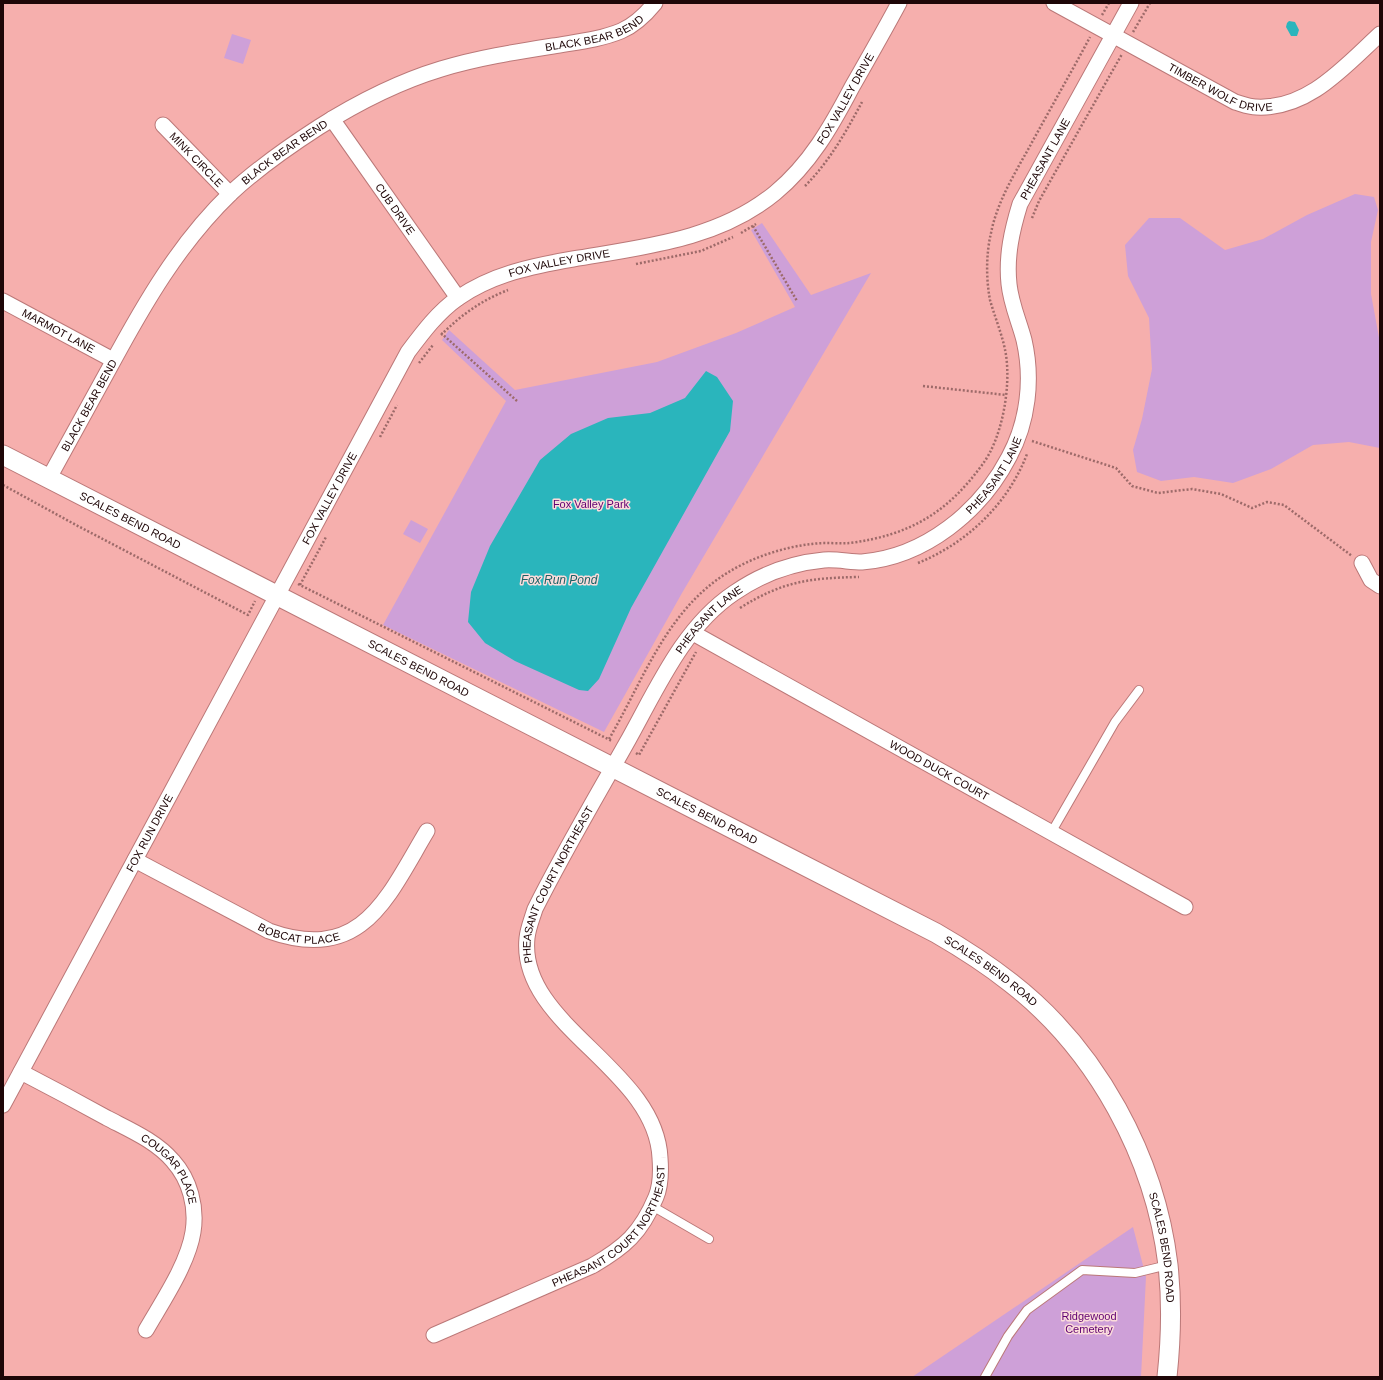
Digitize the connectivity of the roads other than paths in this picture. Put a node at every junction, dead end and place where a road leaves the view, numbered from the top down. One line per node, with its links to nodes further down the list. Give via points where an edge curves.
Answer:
1 (655, 3): 7 (street, BLACK BEAR BEND, via 643,17 622,31 594,40 475,60 440,70 383,92)
2 (899, 3): 10 (street, FOX VALLEY DRIVE, via 824,138 805,165 774,194 731,221 685,239 507,273)
3 (1054, 3): 6 (street, TIMBER WOLF DRIVE)
4 (1131, 3): 6 (street, PHEASANT LANE)
5 (1380, 34): 6 (street, TIMBER WOLF DRIVE, via 1327,82 1311,93 1292,102 1255,107 1235,102)
6 (1113, 36): 18 (street, PHEASANT LANE, via 1020,204 1012,231 1008,256 1009,283 1013,309 1024,341 1028,371 1027,398 1023,426 1010,457 994,483 972,508 943,533 913,549 889,558 862,562 826,560 782,569 734,593 712,610)
7 (332, 119): 9 (street, BLACK BEAR BEND, via 275,157); 10 (street, CUB DRIVE)
8 (163, 125): 9 (street, MINK CIRCLE)
9 (230, 194): 12 (street, BLACK BEAR BEND, via 184,245 162,275)
10 (458, 298): 17 (street, FOX VALLEY DRIVE, via 430,323 408,352)
11 (3, 302): 12 (street, MARMOT LANE)
12 (113, 360): 14 (street, BLACK BEAR BEND)
13 (3, 455): 14 (street, SCALES BEND ROAD)
14 (49, 478): 17 (street, SCALES BEND ROAD)
15 (1362, 563): 16 (street, via 1371,580)
16 (1380, 586)
17 (284, 598): 20 (street, SCALES BEND ROAD); 23 (street, FOX RUN DRIVE)
18 (693, 633): 20 (street, PHEASANT LANE, via 676,656); 22 (street, WOOD DUCK COURT)
19 (1139, 690): 22 (lane, via 1115,722)
20 (612, 766): 27 (street, PHEASANT COURT NORTHEAST, via 535,909 529,926 527,954 538,986 550,1005 625,1084 650,1117 660,1149 661,1171 658,1191); 29 (street, SCALES BEND ROAD, via 936,933 978,958 1012,983 1045,1013 1076,1048 1114,1103 1146,1174)
21 (427, 831): 23 (street, BOBCAT PLACE, via 376,912 361,926 349,932 316,941 289,938 270,931)
22 (1051, 833): 24 (street, WOOD DUCK COURT)
23 (135, 860): 25 (street, FOX RUN DRIVE)
24 (1185, 907)
25 (21, 1072): 26 (street, FOX RUN DRIVE); 30 (street, COUGAR PLACE, via 161,1148 182,1173 193,1202 193,1233 187,1253)
26 (3, 1105)
27 (652, 1206): 28 (lane); 31 (street, PHEASANT COURT NORTHEAST, via 639,1230 615,1253 592,1266)
28 (709, 1239)
29 (1168, 1265): 32 (lane, via 1135,1273 1082,1270 1027,1310 1008,1336); 33 (street, SCALES BEND ROAD, via 1171,1341)
30 (146, 1330)
31 (434, 1335)
32 (985, 1377)
33 (1167, 1377)

